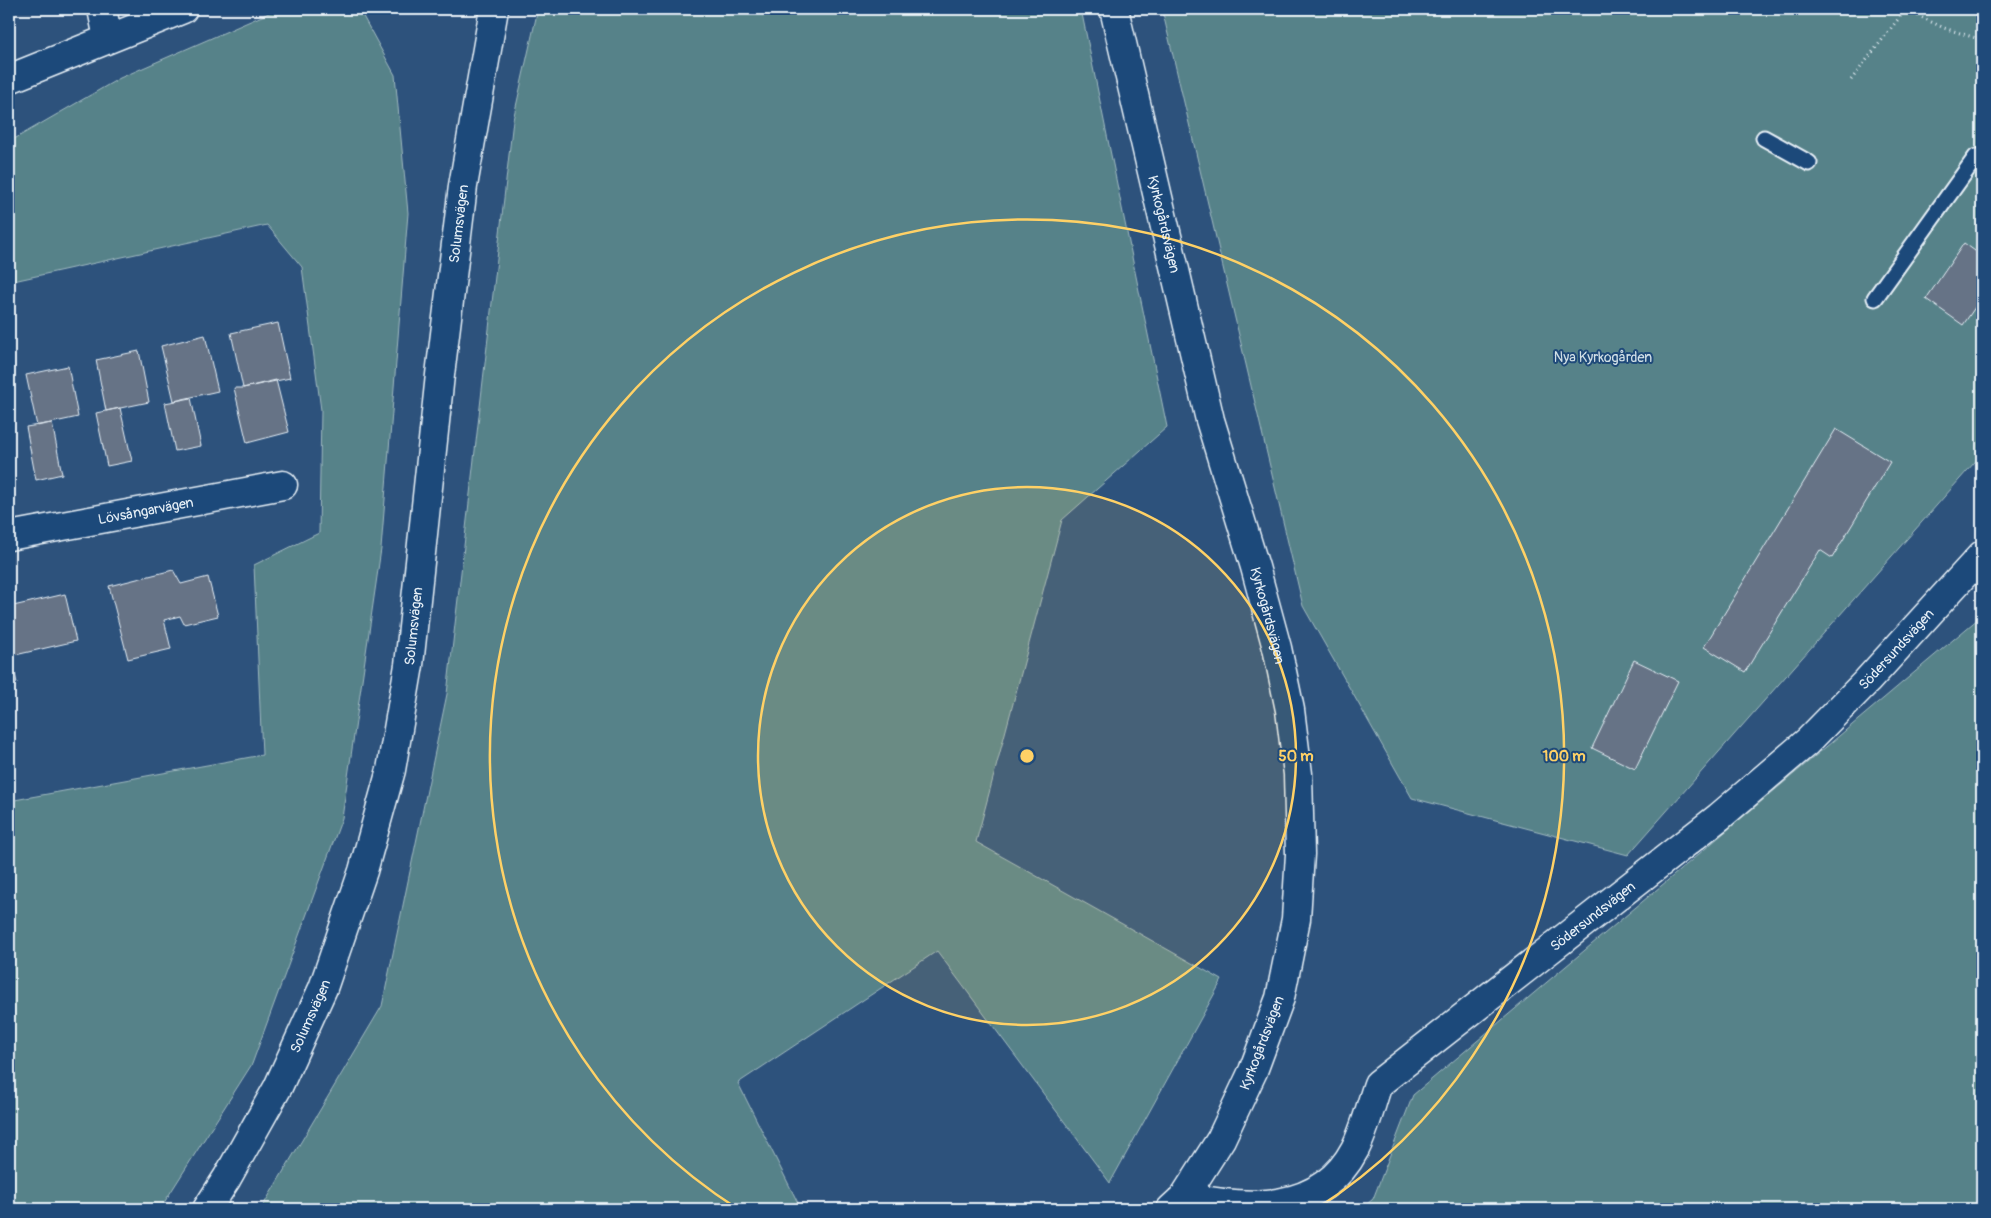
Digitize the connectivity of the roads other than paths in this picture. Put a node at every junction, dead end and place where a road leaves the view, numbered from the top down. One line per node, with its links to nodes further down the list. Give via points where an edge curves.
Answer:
1 (102, 9): 5 (street)
2 (183, 9): 5 (street)
3 (494, 9): 15 (street, Solumsvägen, via 464,186 440,374 410,665 391,770 363,871 324,988 278,1087)
4 (1114, 9): 14 (street, Kyrkogårdsvägen, via 1210,420 1277,648 1290,710 1298,774 1300,854 1296,919 1280,998 1253,1071 1221,1139)
5 (108, 38): 6 (street)
6 (9, 79)
7 (1764, 138): 9 (lane)
8 (1976, 157): 10 (lane)
9 (1809, 163)
10 (1875, 298)
11 (283, 485): 12 (street, Lövsångarvägen)
12 (9, 536)
13 (1982, 554): 14 (street, Södersundsvägen, via 1867,682 1807,742 1719,817 1378,1084 1355,1150 1320,1190 1291,1201 1258,1206)
14 (1178, 1203)
15 (207, 1209)

